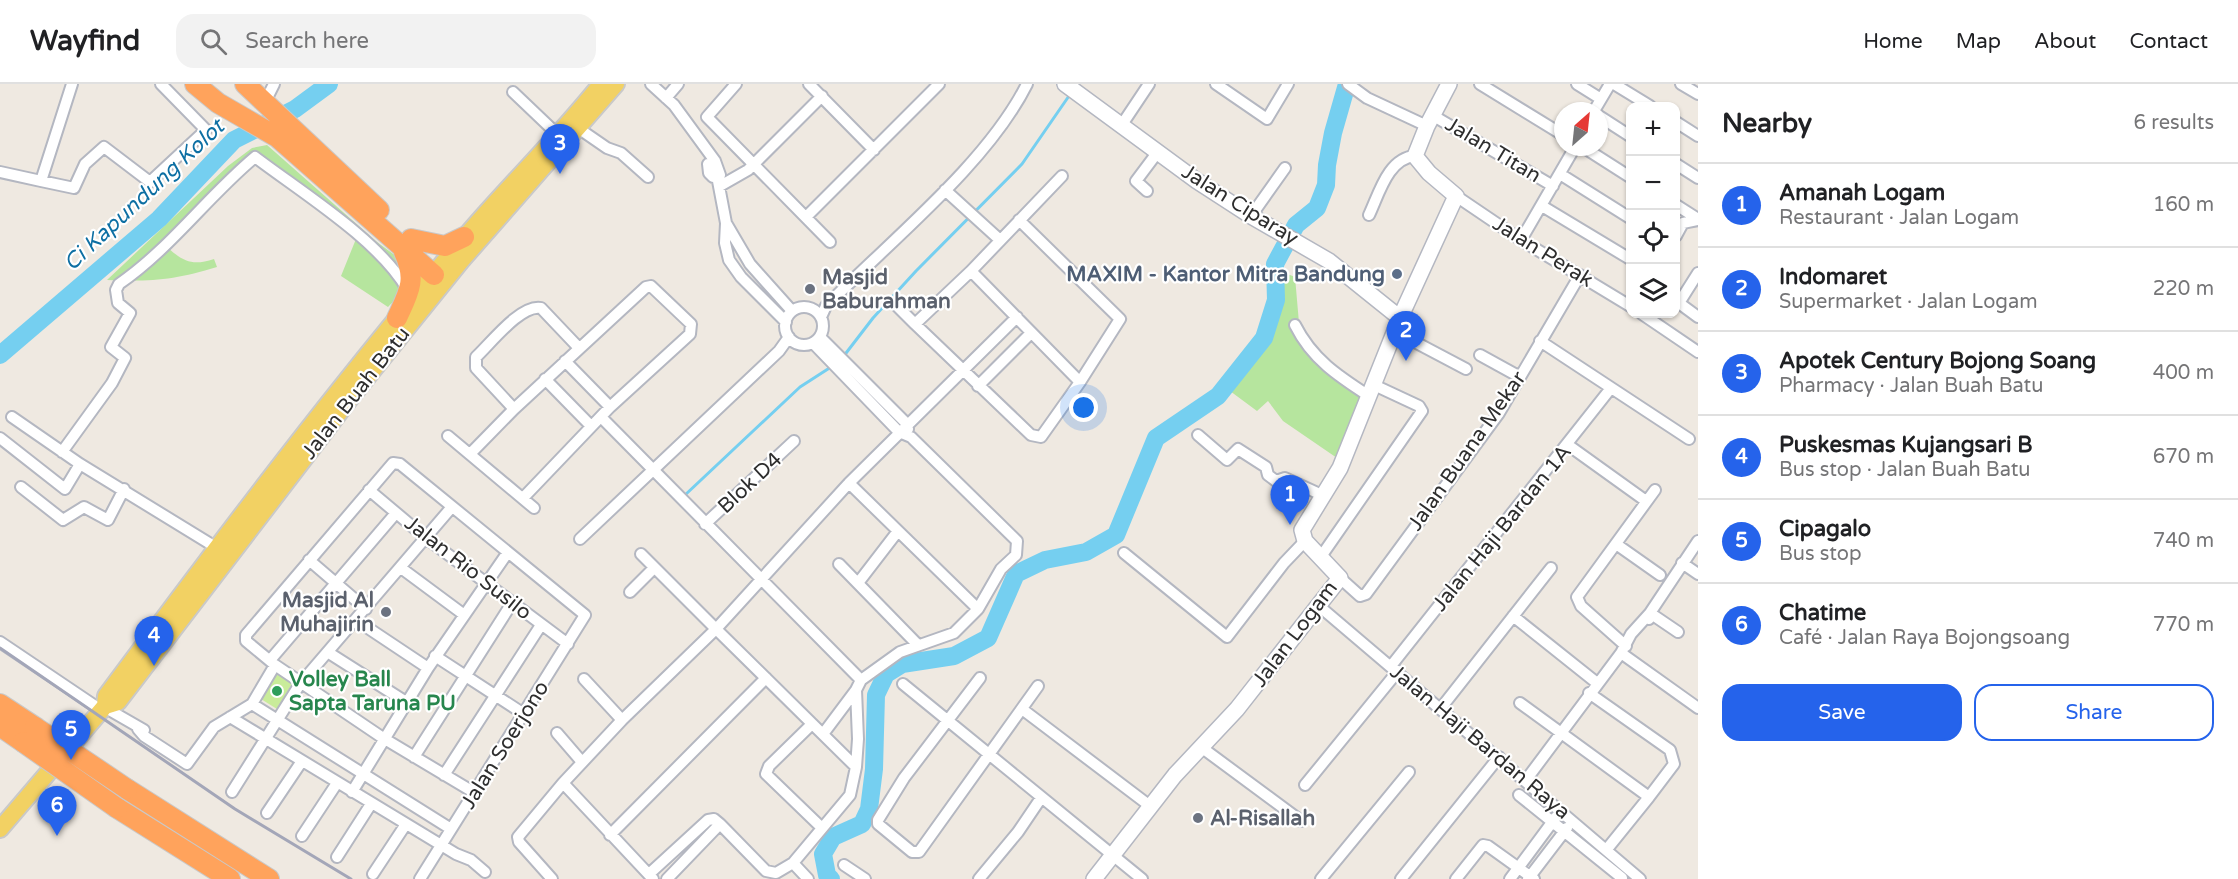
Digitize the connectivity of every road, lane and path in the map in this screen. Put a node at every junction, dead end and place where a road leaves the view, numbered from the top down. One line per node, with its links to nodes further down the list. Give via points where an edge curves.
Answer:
1 (72, 84): 57 (street)
2 (161, 84): 57 (street, via 206,130 150,182 104,147 85,164 74,188)
3 (195, 84): 40 (highway, via 218,103)
4 (245, 84): 31 (highway)
5 (274, 84): 31 (street)
6 (616, 84): 34 (main road, Jalan Buah Batu)
7 (651, 84): 27 (street)
8 (678, 84): 27 (street)
9 (736, 84): 47 (street, via 707,117)
10 (809, 84): 26 (street)
11 (939, 84): 42 (street)
12 (1027, 84): 59 (street, via 999,129)
13 (1149, 84): 36 (street)
14 (1216, 84): 15 (street, via 1268,119)
15 (1288, 84)
16 (1449, 84): 32 (street)
17 (1480, 84): 37 (street)
18 (1577, 84): 28 (street)
19 (1612, 84): 28 (street); 30 (street)
20 (1681, 84): 25 (street)
21 (1350, 85): 32 (street, Jalan Titan, via 1367,98)
22 (595, 86): 34 (main road, Jalan Buah Batu)
23 (1071, 89): 36 (street, Jalan Ciparay)
24 (513, 92): 38 (street)
25 (1698, 94)
26 (822, 96): 42 (street); 47 (street)
27 (666, 98): 56 (street, via 693,128)
28 (1602, 99): 29 (street)
29 (1600, 102)
30 (1643, 102)
31 (268, 108): 40 (highway)
32 (1429, 120): 44 (street); 58 (street, Jalan Titan)
33 (1608, 122): 39 (street)
34 (573, 124): 38 (main road, Jalan Buah Batu); 54 (street, via 621,153); 80 (main road, Jalan Buah Batu)
35 (1680, 125): 41 (street)
36 (1121, 126): 43 (street, Jalan Ciparay)
37 (1554, 129)
38 (556, 133): 72 (main road, Jalan Buah Batu)
39 (1626, 133)
40 (287, 136): 76 (highway)
41 (1698, 136)
42 (874, 150): 67 (street)
43 (1157, 153): 60 (street, via 1136,182); 66 (street, Jalan Ciparay)
44 (1415, 156): 61 (street); 64 (street, via 1392,168)
45 (1570, 156): 51 (street)
46 (1597, 156): 52 (street)
47 (754, 165): 56 (street, via 735,179); 67 (street)
48 (1680, 167): 55 (street)
49 (1285, 168): 66 (street)
50 (0, 172): 57 (street)
51 (1560, 174): 58 (street); 65 (street)
52 (1626, 174)
53 (1062, 176): 69 (street)
54 (648, 177)
55 (1698, 178)
56 (718, 180): 70 (street)
57 (41, 181)
58 (1553, 186): 62 (street)
59 (945, 190): 73 (street); 86 (street)
60 (1147, 191)
61 (1456, 196): 74 (street, Jalan Perak); 94 (street)
62 (1542, 206): 74 (street); 77 (street)
63 (1680, 208): 68 (street)
64 (1369, 215)
65 (1626, 215)
66 (1251, 216): 94 (street, Jalan Ciparay, via 1329,261)
67 (806, 217): 75 (street)
68 (1692, 219): 71 (street)
69 (1019, 220): 73 (street); 107 (street, via 1120,319)
70 (726, 223): 85 (street, via 750,264); 91 (street, via 729,260)
71 (1680, 232)
72 (464, 237): 76 (highway, via 445,246); 80 (main road, Jalan Buah Batu)
73 (1000, 240): 78 (street)
74 (1521, 240): 81 (street, Jalan Perak)
75 (830, 242)
76 (407, 244): 80 (highway); 82 (highway, via 412,274)
77 (1626, 257)
78 (971, 271): 87 (street); 92 (street)
79 (1698, 273): 88 (street, via 1679,303)
80 (442, 274): 89 (main road, Jalan Buah Batu); 199 (main road, Jalan Buah Batu, via 118,702)
81 (1580, 275): 84 (street, Jalan Perak); 98 (street, Jalan Buana Mekar)
82 (409, 292): 89 (highway); 123 (street, via 380,255 255,157 225,182 178,235 119,284 118,303 130,313 110,345 125,358 112,383)
83 (894, 303): 92 (street)
84 (1626, 304)
85 (792, 311): 86 (street, via 804,307); 91 (street)
86 (821, 312): 97 (street, via 823,330)
87 (1017, 317): 95 (street); 104 (street)
88 (1698, 317)
89 (397, 318): 145 (main road, Jalan Buah Batu)
90 (1648, 318): 100 (street)
91 (786, 322): 96 (street)
92 (915, 324): 104 (street)
93 (1295, 325): 110 (street, via 1305,345 1326,367)
94 (1397, 325): 103 (street); 110 (street)
95 (1031, 333): 107 (street); 108 (street)
96 (792, 340): 97 (street, via 807,345); 126 (street)
97 (817, 340): 116 (street)
98 (1540, 341): 105 (street, Jalan Buana Mekar); 109 (street)
99 (579, 348): 102 (street); 111 (street, via 646,287 655,290 691,324 690,334); 112 (street, via 541,308 533,306 523,311 476,357 475,363)
100 (1698, 351)
101 (1480, 355): 105 (street)
102 (565, 361): 106 (street); 111 (street)
103 (1466, 369)
104 (962, 370): 108 (street); 116 (street)
105 (1520, 377): 158 (street, Jalan Buana Mekar, via 1366,594 1360,596)
106 (545, 379): 112 (street); 115 (street)
107 (1080, 382): 108 (street, via 1043,436 1037,438)
108 (978, 386)
109 (1611, 388): 120 (street); 122 (street, Jalan Haji Bardan 1A)
110 (1372, 390): 132 (street, via 1340,468); 149 (street, via 1419,406 1422,411)
111 (610, 407): 114 (street)
112 (514, 409): 124 (street)
113 (12, 417): 123 (street)
114 (601, 417): 115 (street); 126 (street)
115 (591, 426): 133 (street)
116 (903, 428): 127 (street); 167 (street, via 1017,541 1016,555 1001,569)
117 (1198, 435): 132 (street, via 1227,460 1238,449 1266,467 1268,475 1276,481 1285,478)
118 (448, 436): 124 (street)
119 (0, 438): 125 (street, via 65,489)
120 (1689, 439)
121 (794, 441): 138 (street, Blok D4)
122 (1568, 445): 134 (street); 183 (street, Jalan Haji Bardan 1A)
123 (62, 452): 125 (street)
124 (470, 454): 133 (street)
125 (80, 464): 129 (street)
126 (652, 470): 138 (street); 141 (street)
127 (849, 483): 139 (street); 159 (street)
128 (21, 487): 129 (street, via 63,520 84,507 108,520)
129 (124, 489): 145 (street)
130 (369, 490): 135 (street, Jalan Soerjono, via 396,462); 137 (street, Jalan Rio Susilo); 150 (street)
131 (1655, 490): 134 (street)
132 (1324, 496): 142 (street, via 1303,527)
133 (523, 498): 136 (street)
134 (1646, 501): 144 (street)
135 (452, 508): 140 (street); 146 (street, Jalan Soerjono)
136 (534, 508)
137 (396, 513): 140 (street, Jalan Rio Susilo); 162 (street)
138 (705, 524): 159 (street)
139 (898, 531): 161 (street); 167 (street)
140 (426, 538): 153 (street); 160 (street, Jalan Rio Susilo)
141 (580, 539)
142 (1305, 541): 147 (street, via 1227,637); 149 (street, Jalan Logam)
143 (1698, 541): 151 (street)
144 (1616, 544): 157 (street); 178 (street, via 1577,600)
145 (217, 548): 199 (main road, Jalan Buah Batu, via 106,696)
146 (508, 552): 160 (street); 176 (street, Jalan Soerjono, via 583,611 585,619)
147 (1124, 553)
148 (641, 554): 154 (street)
149 (1320, 558): 158 (street, Jalan Logam)
150 (309, 560): 162 (street); 181 (street, via 246,634 246,641)
151 (1682, 563): 156 (street); 168 (street)
152 (839, 564): 161 (street)
153 (401, 568): 166 (street); 169 (street)
154 (654, 568): 163 (street); 173 (street)
155 (1551, 568): 170 (street)
156 (1698, 574)
157 (1660, 575)
158 (1340, 578): 165 (street, Jalan Logam)
159 (761, 580): 173 (street); 191 (street)
160 (485, 582): 164 (street, Jalan Rio Susilo); 169 (street)
161 (858, 583): 177 (street)
162 (337, 584): 166 (street); 181 (street)
163 (630, 592)
164 (512, 603): 172 (street, Jalan Rio Susilo); 184 (street)
165 (1319, 606): 183 (street, Jalan Haji Bardan Raya); 216 (street, Jalan Logam, via 1237,709)
166 (366, 609): 171 (street)
167 (978, 609): 177 (street, via 954,633)
168 (1650, 613): 174 (street); 178 (street, via 1636,638)
169 (463, 614): 180 (street)
170 (1513, 616): 188 (street); 200 (street)
171 (356, 620): 179 (street); 182 (street)
172 (541, 625): 176 (street, Jalan Rio Susilo); 194 (street)
173 (716, 629): 185 (street); 205 (street)
174 (1678, 632)
175 (0, 642): 199 (street)
176 (568, 644): 203 (street, Jalan Soerjono)
177 (917, 644): 191 (street, via 886,660)
178 (1623, 649): 188 (street); 201 (street)
179 (329, 653): 189 (street); 195 (street)
180 (435, 656): 182 (street); 184 (street)
181 (273, 662): 189 (street); 198 (street)
182 (428, 668): 195 (street)
183 (1395, 669): 200 (street, Jalan Haji Bardan Raya); 229 (street, Jalan Haji Bardan 1A)
184 (465, 676): 194 (street); 218 (street)
185 (766, 678): 208 (street); 249 (street)
186 (980, 678): 206 (street)
187 (584, 679): 205 (street)
188 (1597, 683): 193 (street)
189 (300, 684): 207 (street); 214 (street)
190 (903, 684): 206 (street)
191 (859, 685): 213 (street); 222 (street)
192 (1038, 686): 202 (street)
193 (1589, 693): 210 (street); 234 (street, via 1670,750 1674,764)
194 (494, 695): 203 (street); 225 (street)
195 (406, 702): 214 (street)
196 (1520, 703): 210 (street)
197 (0, 704): 212 (highway)
198 (252, 704): 204 (street); 207 (street)
199 (104, 708): 204 (street, via 147,731 189,761 214,727); 246 (main road, Jalan Buah Batu)
200 (1441, 708): 219 (street, Jalan Haji Bardan Raya)
201 (1698, 708)
202 (1022, 709): 217 (street); 237 (street)
203 (524, 714): 232 (street, Jalan Soerjono)
204 (230, 717): 215 (street)
205 (622, 720): 221 (street)
206 (947, 720): 217 (street); 217 (street, via 880,813 878,824 912,852 919,852)
207 (278, 721): 215 (street); 224 (street)
208 (812, 724): 213 (street); 245 (street, via 769,766 766,774)
209 (0, 726): 212 (highway)
210 (1560, 732): 226 (street); 234 (street)
211 (557, 733): 221 (street)
212 (29, 734): 266 (highway, bridge, via 117,808); 267 (highway, bridge, via 127,789)
213 (823, 734): 222 (street)
214 (383, 738): 218 (street); 224 (street)
215 (267, 740): 220 (street); 230 (street)
216 (1201, 747): 237 (street, Jalan Logam); 241 (street)
217 (990, 755): 235 (street)
218 (414, 757): 225 (street)
219 (1499, 758): 226 (street, Jalan Haji Bardan Raya); 277 (street)
220 (302, 761): 227 (street); 239 (street)
221 (582, 762): 228 (street)
222 (856, 767): 245 (street, via 846,801)
223 (1409, 771): 276 (street)
224 (362, 774): 231 (street); 247 (street)
225 (444, 775): 232 (street)
226 (1526, 780): 238 (street, Jalan Haji Bardan Raya)
227 (337, 783): 231 (street); 250 (street)
228 (563, 783): 249 (street); 269 (street, via 518,837)
229 (1305, 785)
230 (232, 792)
231 (352, 792): 236 (street)
232 (475, 793): 247 (street, Jalan Soerjono)
233 (1519, 795): 242 (street)
234 (1649, 797): 252 (street)
235 (1041, 798): 253 (street); 273 (street)
236 (371, 804): 243 (street); 255 (street)
237 (1150, 806): 253 (street, Jalan Logam)
238 (1561, 811): 240 (street, Jalan Haji Bardan Raya); 242 (street)
239 (267, 813)
240 (1572, 820): 248 (street); 252 (street, Jalan Haji Bardan Raya)
241 (1300, 821)
242 (1552, 822): 248 (street); 254 (street)
243 (406, 824): 251 (street); 261 (street)
244 (720, 824): 262 (street); 263 (street, via 708,820); 270 (street)
245 (822, 828): 256 (street)
246 (0, 829)
247 (451, 829): 251 (street, Jalan Soerjono)
248 (1564, 831): 257 (street); 265 (street)
249 (610, 835): 263 (street)
250 (302, 836)
251 (442, 845): 260 (street); 268 (street, Jalan Soerjono)
252 (1607, 849): 280 (street, Jalan Haji Bardan Raya)
253 (1112, 855): 274 (street, Jalan Logam); 275 (street)
254 (1527, 856): 257 (street); 259 (street)
255 (337, 857)
256 (793, 862): 262 (street, via 776,873); 271 (street)
257 (1539, 864): 264 (street)
258 (844, 865): 272 (street)
259 (1518, 868): 264 (street); 278 (street, via 1483,845); 279 (street)
260 (485, 872)
261 (373, 874)
262 (762, 875)
263 (651, 877)
264 (1531, 878)
265 (1622, 878)
266 (230, 879)
267 (269, 879)
268 (420, 879)
269 (552, 879)
270 (667, 879)
271 (808, 879)
272 (865, 879)
273 (979, 879)
274 (1094, 879)
275 (1142, 879)
276 (1321, 879)
277 (1401, 879)
278 (1456, 879)
279 (1510, 879)
280 (1640, 879)

